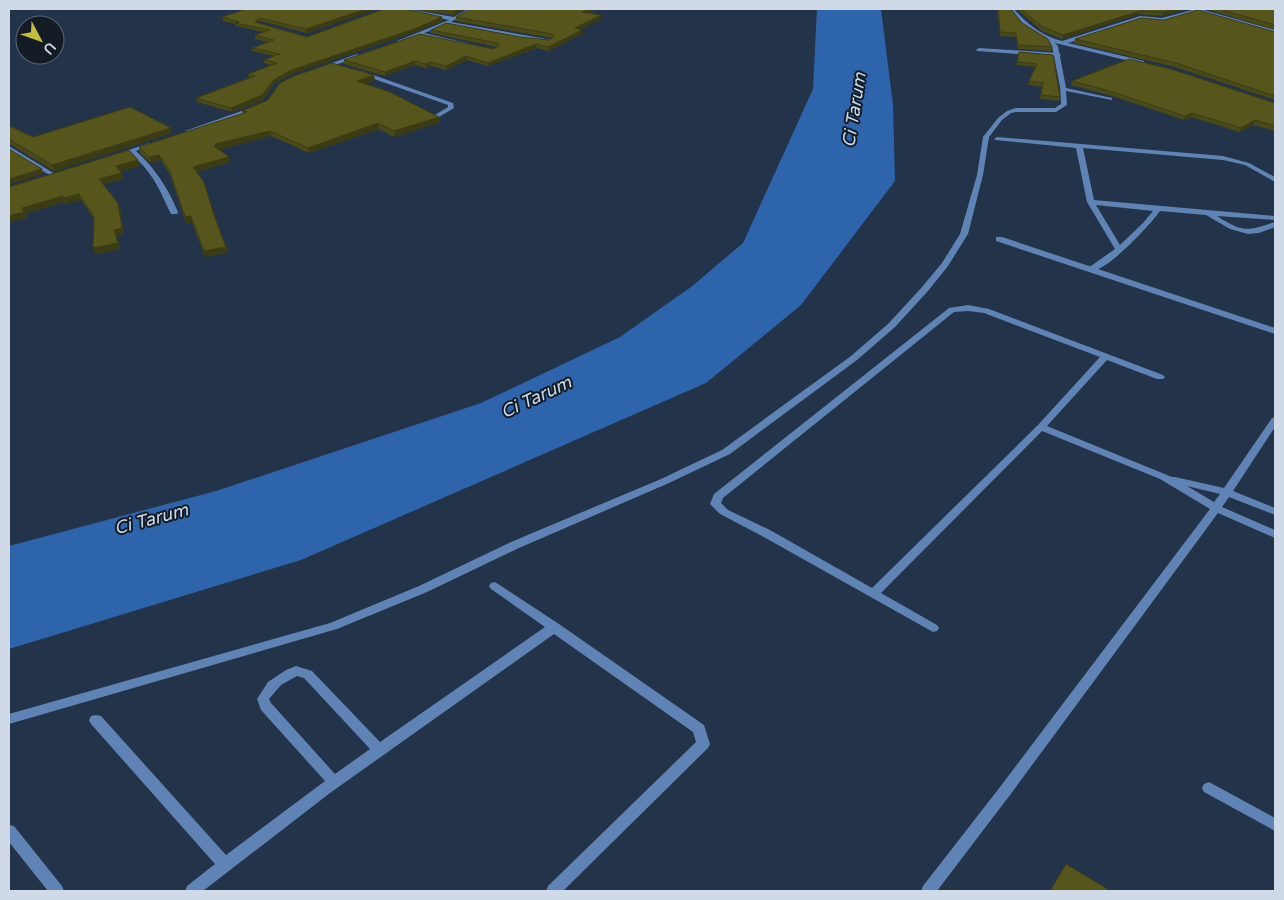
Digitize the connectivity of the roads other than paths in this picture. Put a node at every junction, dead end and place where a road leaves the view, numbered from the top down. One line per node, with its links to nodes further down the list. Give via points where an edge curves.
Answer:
1 (401, 9): 5 (street)
2 (471, 9): 5 (street)
3 (1012, 9): 10 (street, via 1025,25)
4 (1195, 9): 7 (street); 11 (street, via 1162,20 1140,18)
5 (455, 19): 6 (street)
6 (445, 23): 8 (street); 9 (street)
7 (1275, 32)
8 (420, 34): 12 (street); 13 (street)
9 (549, 40)
10 (1050, 40): 11 (street); 16 (street)
11 (1062, 42): 17 (street)
12 (392, 44)
13 (494, 49)
14 (979, 50): 16 (street)
15 (360, 55): 18 (street)
16 (1058, 55): 22 (street)
17 (1145, 63)
18 (332, 64): 19 (street); 20 (street)
19 (347, 69)
20 (316, 70)
21 (356, 71): 25 (street, via 451,104 451,108)
22 (1064, 89): 23 (street); 60 (street, via 1064,105 1060,109 1016,110 994,126 986,137 980,175 964,234 945,264 892,325 854,358 726,452 423,589 333,626)
23 (1110, 99)
24 (266, 102): 26 (street)
25 (437, 116)
26 (178, 135)
27 (998, 139): 29 (street)
28 (155, 143): 31 (street)
29 (1079, 146): 36 (street, via 1223,158 1246,164); 37 (street)
30 (9, 148): 34 (street)
31 (132, 151): 32 (street); 39 (street, via 165,188)
32 (106, 159)
33 (62, 172): 34 (street)
34 (53, 175): 35 (street)
35 (45, 178)
36 (1275, 180)
37 (1091, 202): 38 (street); 44 (street)
38 (1158, 209): 40 (street); 44 (street, via 1146,225)
39 (174, 212)
40 (1208, 212): 41 (street); 42 (street, via 1226,226 1239,231 1264,230)
41 (1275, 218)
42 (1275, 224)
43 (999, 239): 45 (street)
44 (1118, 250): 45 (street)
45 (1091, 270): 46 (street)
46 (1275, 331)
47 (1105, 357): 48 (street); 50 (street); 57 (street, via 986,311 952,310 718,496 715,504 724,512)
48 (1160, 378)
49 (1275, 420): 52 (street)
50 (1041, 427): 51 (street); 57 (street)
51 (1164, 477): 52 (street); 53 (street)
52 (1226, 492): 53 (street); 54 (street)
53 (1216, 508): 55 (street); 71 (street)
54 (1275, 512)
55 (1275, 534)
56 (495, 586): 58 (street)
57 (873, 594): 59 (street)
58 (555, 627): 62 (street); 70 (street, via 698,729 703,744)
59 (933, 628)
60 (9, 719)
61 (96, 720): 67 (street)
62 (380, 750): 63 (street); 63 (street, via 308,674 296,671 281,678 268,688 263,699 266,706)
63 (334, 782): 67 (street)
64 (1209, 788): 65 (street)
65 (1275, 825)
66 (9, 831): 68 (street)
67 (225, 864): 69 (street)
68 (57, 891)
69 (192, 891)
70 (553, 891)
71 (928, 891)

